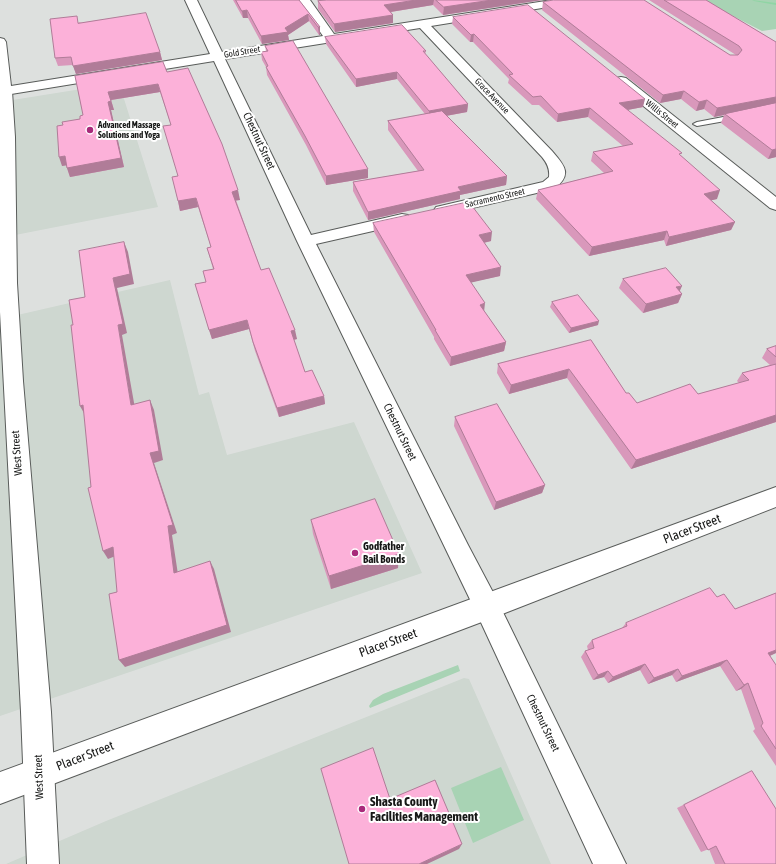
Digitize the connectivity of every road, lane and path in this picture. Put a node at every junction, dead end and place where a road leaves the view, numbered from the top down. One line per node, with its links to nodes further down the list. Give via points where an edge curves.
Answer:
1 (191, 0): 10 (street, Chestnut Street)
2 (304, 0): 7 (street)
3 (573, 0): 4 (street, Gold Street)
4 (529, 7): 5 (street); 6 (street, Gold Street)
5 (541, 16)
6 (422, 23): 7 (street, Gold Street); 15 (street, Grace Avenue, via 547,154)
7 (331, 38): 10 (street, Gold Street)
8 (0, 42): 9 (street, West Street)
9 (0, 49): 12 (street, West Street)
10 (218, 56): 12 (street, Gold Street); 18 (street, Chestnut Street)
11 (613, 75): 17 (street, Willis Street)
12 (5, 91): 16 (street, West Street, via 8,137)
13 (747, 114): 14 (lane)
14 (697, 124)
15 (558, 172): 18 (street, Sacramento Street, via 557,179 548,186)
16 (3, 193): 19 (street, West Street)
17 (776, 205)
18 (306, 241): 21 (street, Chestnut Street)
19 (5, 333): 22 (street, West Street, via 15,433)
20 (776, 497): 21 (street, Placer Street)
21 (487, 607): 22 (street, Placer Street); 25 (street, Chestnut Street)
22 (40, 773): 23 (street, Placer Street); 24 (street, West Street)
23 (0, 788)
24 (43, 864)
25 (610, 864)

